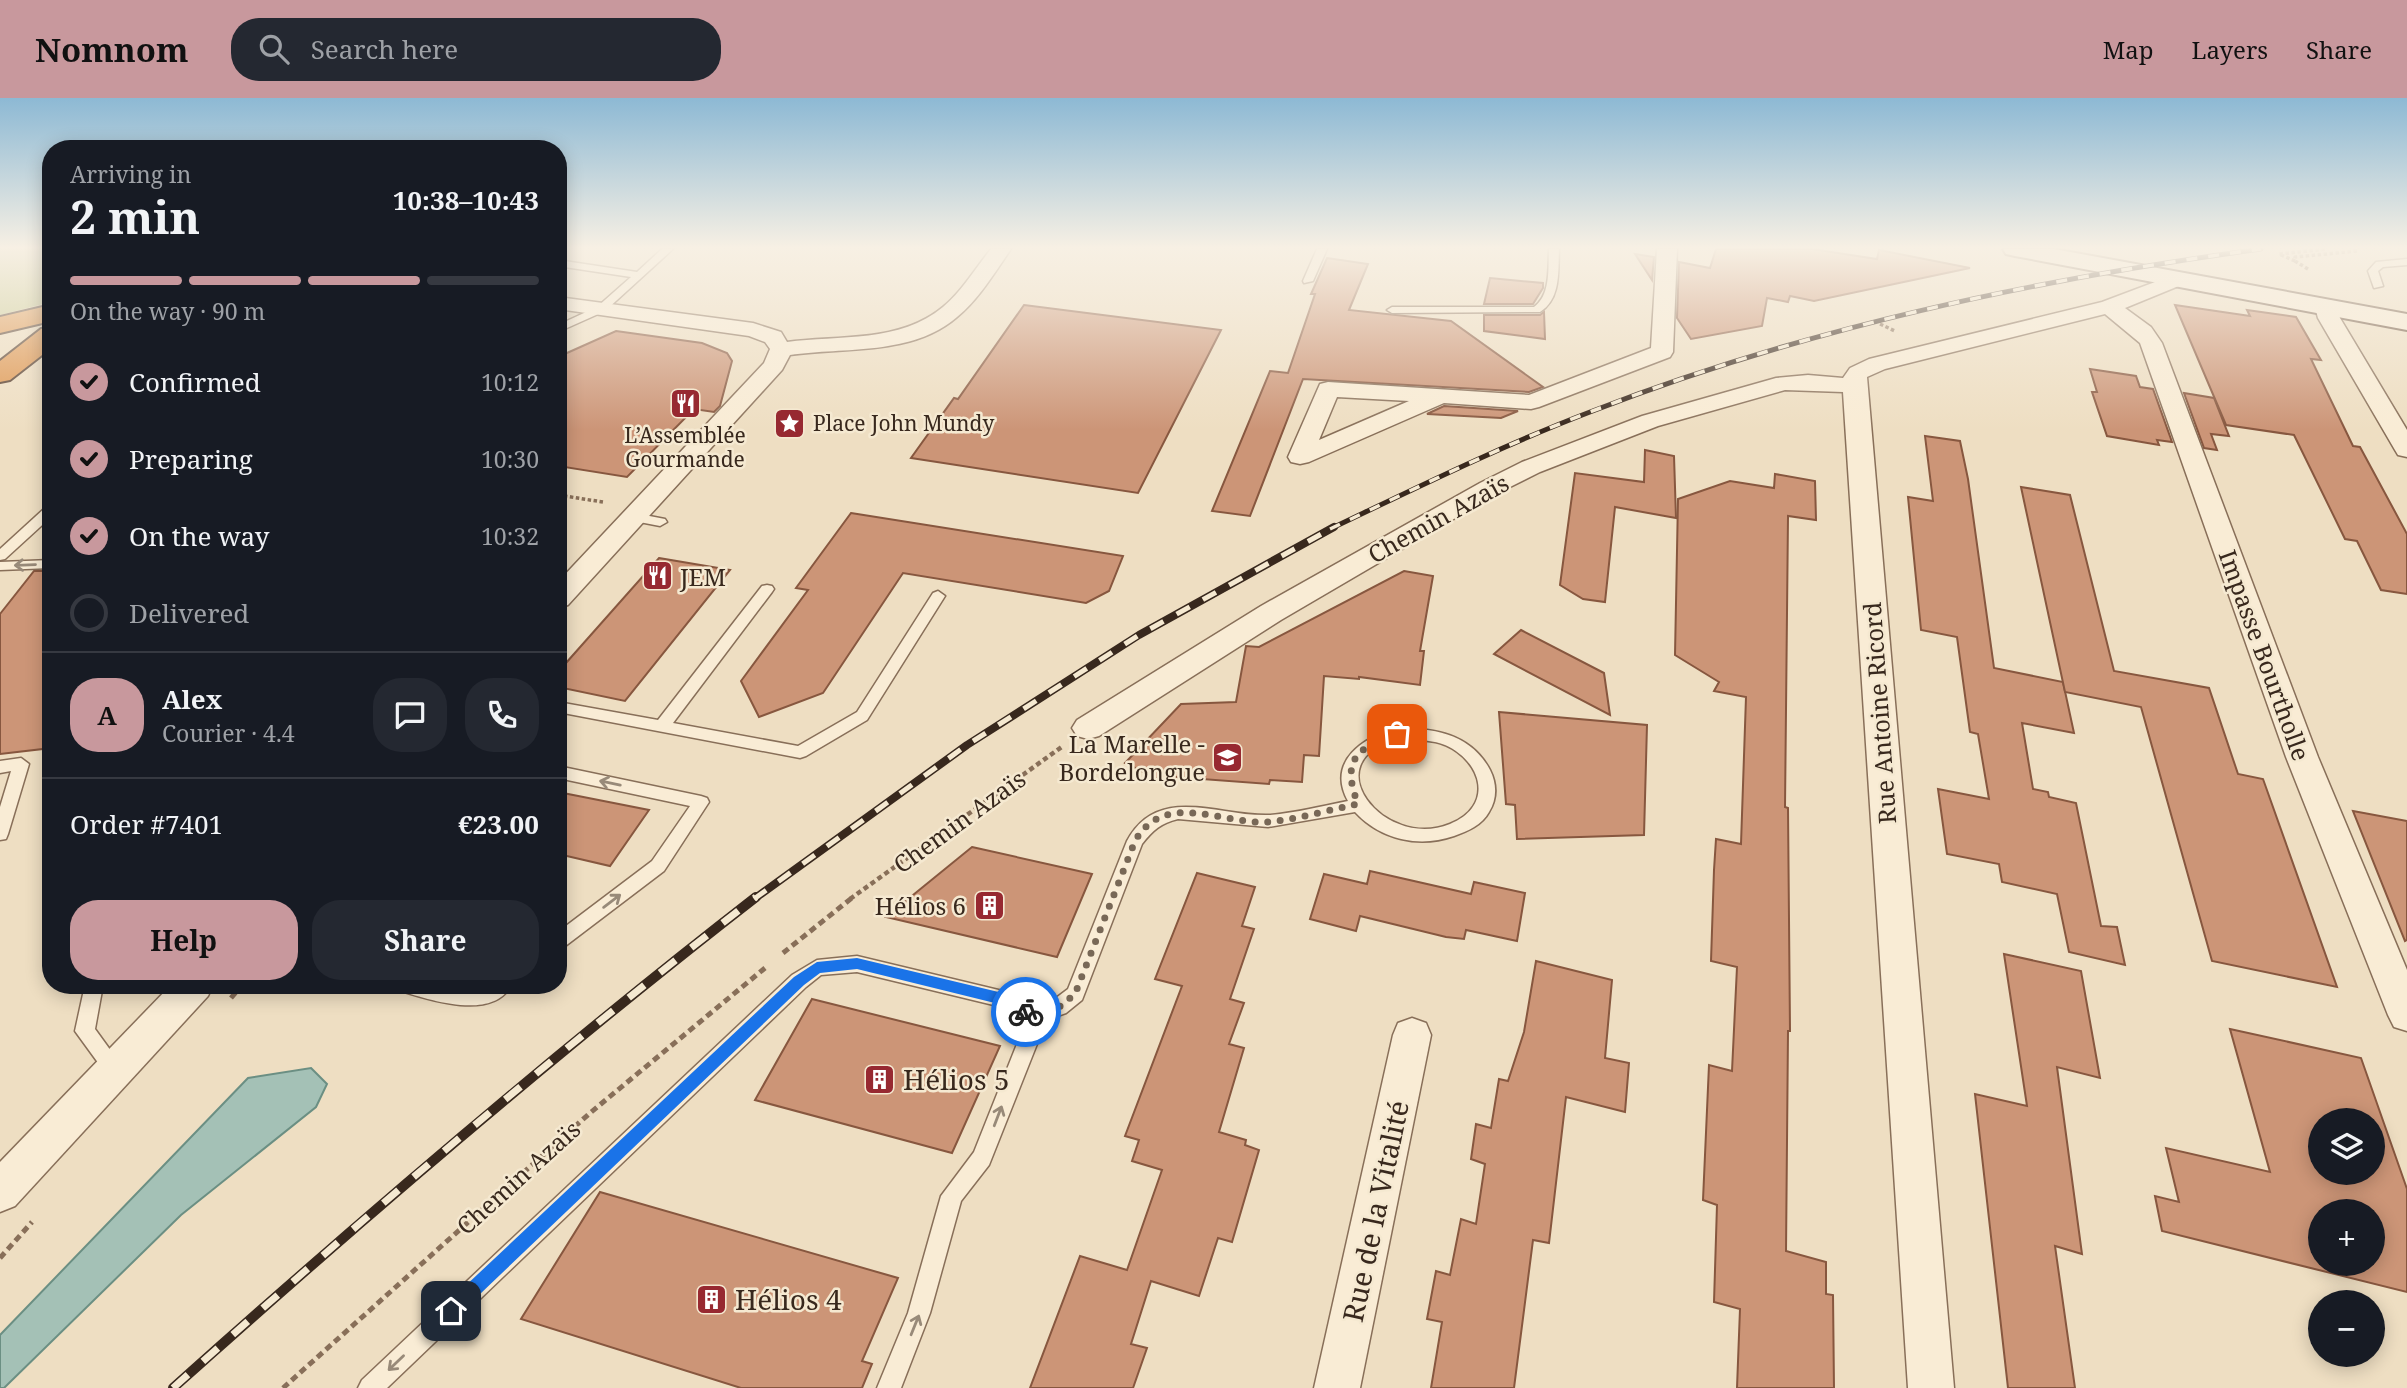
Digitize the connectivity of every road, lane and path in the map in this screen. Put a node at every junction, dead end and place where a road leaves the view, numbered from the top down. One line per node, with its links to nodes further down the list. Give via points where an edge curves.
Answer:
1 (601, 309): 14 (lane)
2 (602, 309): 16 (street, via 752,330 773,337)
3 (951, 309): 16 (street, via 927,326 886,339)
4 (1538, 309): 10 (lane)
5 (1664, 309): 19 (street, via 1662,352 1531,402)
6 (2100, 309): 18 (street, via 1891,360 1858,373)
7 (2112, 309): 42 (street, Impasse Bourtholle, via 2151,343 2302,757)
8 (2327, 309): 20 (street)
9 (2338, 309): 12 (main road)
10 (1392, 310)
11 (42, 315): 13 (highway)
12 (2407, 322)
13 (0, 325)
14 (567, 325)
15 (42, 342): 17 (highway)
16 (781, 349): 22 (street, via 774,365)
17 (0, 374)
18 (1852, 386): 32 (street, Chemin Azaïs, via 1784,383 1650,421 1531,467 1271,613); 51 (street, Rue Antoine Ricord)
19 (1441, 396): 19 (street, via 1328,389 1300,457 1347,437)
20 (2407, 450)
21 (567, 497): 22 (path)
22 (645, 516): 28 (street)
23 (42, 518): 24 (lane)
24 (0, 556)
25 (42, 564): 26 (lane, one-way to 26)
26 (0, 566)
27 (767, 589): 31 (lane)
28 (567, 590)
29 (938, 596): 31 (lane, via 862,716 800,752)
30 (567, 709): 31 (lane)
31 (663, 726)
32 (1088, 728): 47 (path, Chemin Azaïs, via 836,909 590,1113)
33 (0, 767): 36 (lane, via 21,764)
34 (567, 774): 37 (lane, one-way to 34, via 658,866 701,802)
35 (1358, 804): 35 (lane, via 1379,824 1410,835 1442,835 1469,824 1485,806 1488,783 1478,761 1455,744 1427,734 1397,734 1371,743 1354,760 1349,782); 43 (lane, via 1267,822 1179,811 1152,820 1135,841 1075,994 1059,1007)
36 (0, 834)
37 (567, 935)
38 (92, 994): 45 (lane, via 85,1031)
39 (186, 994): 45 (street)
40 (443, 994): 41 (lane, via 470,1001)
41 (491, 994)
42 (2407, 1015)
43 (1033, 1017): 48 (lane, one-way to 48, via 1011,1001 857,964 817,968); 49 (lane, one-way to 43, via 919,1313 952,1196 982,1158 1027,1044)
44 (1412, 1035): 50 (street, Rue de la Vitalité)
45 (114, 1069): 46 (street)
46 (0, 1192)
47 (283, 1388)
48 (370, 1388)
49 (889, 1388)
50 (1337, 1388)
51 (1931, 1388)

